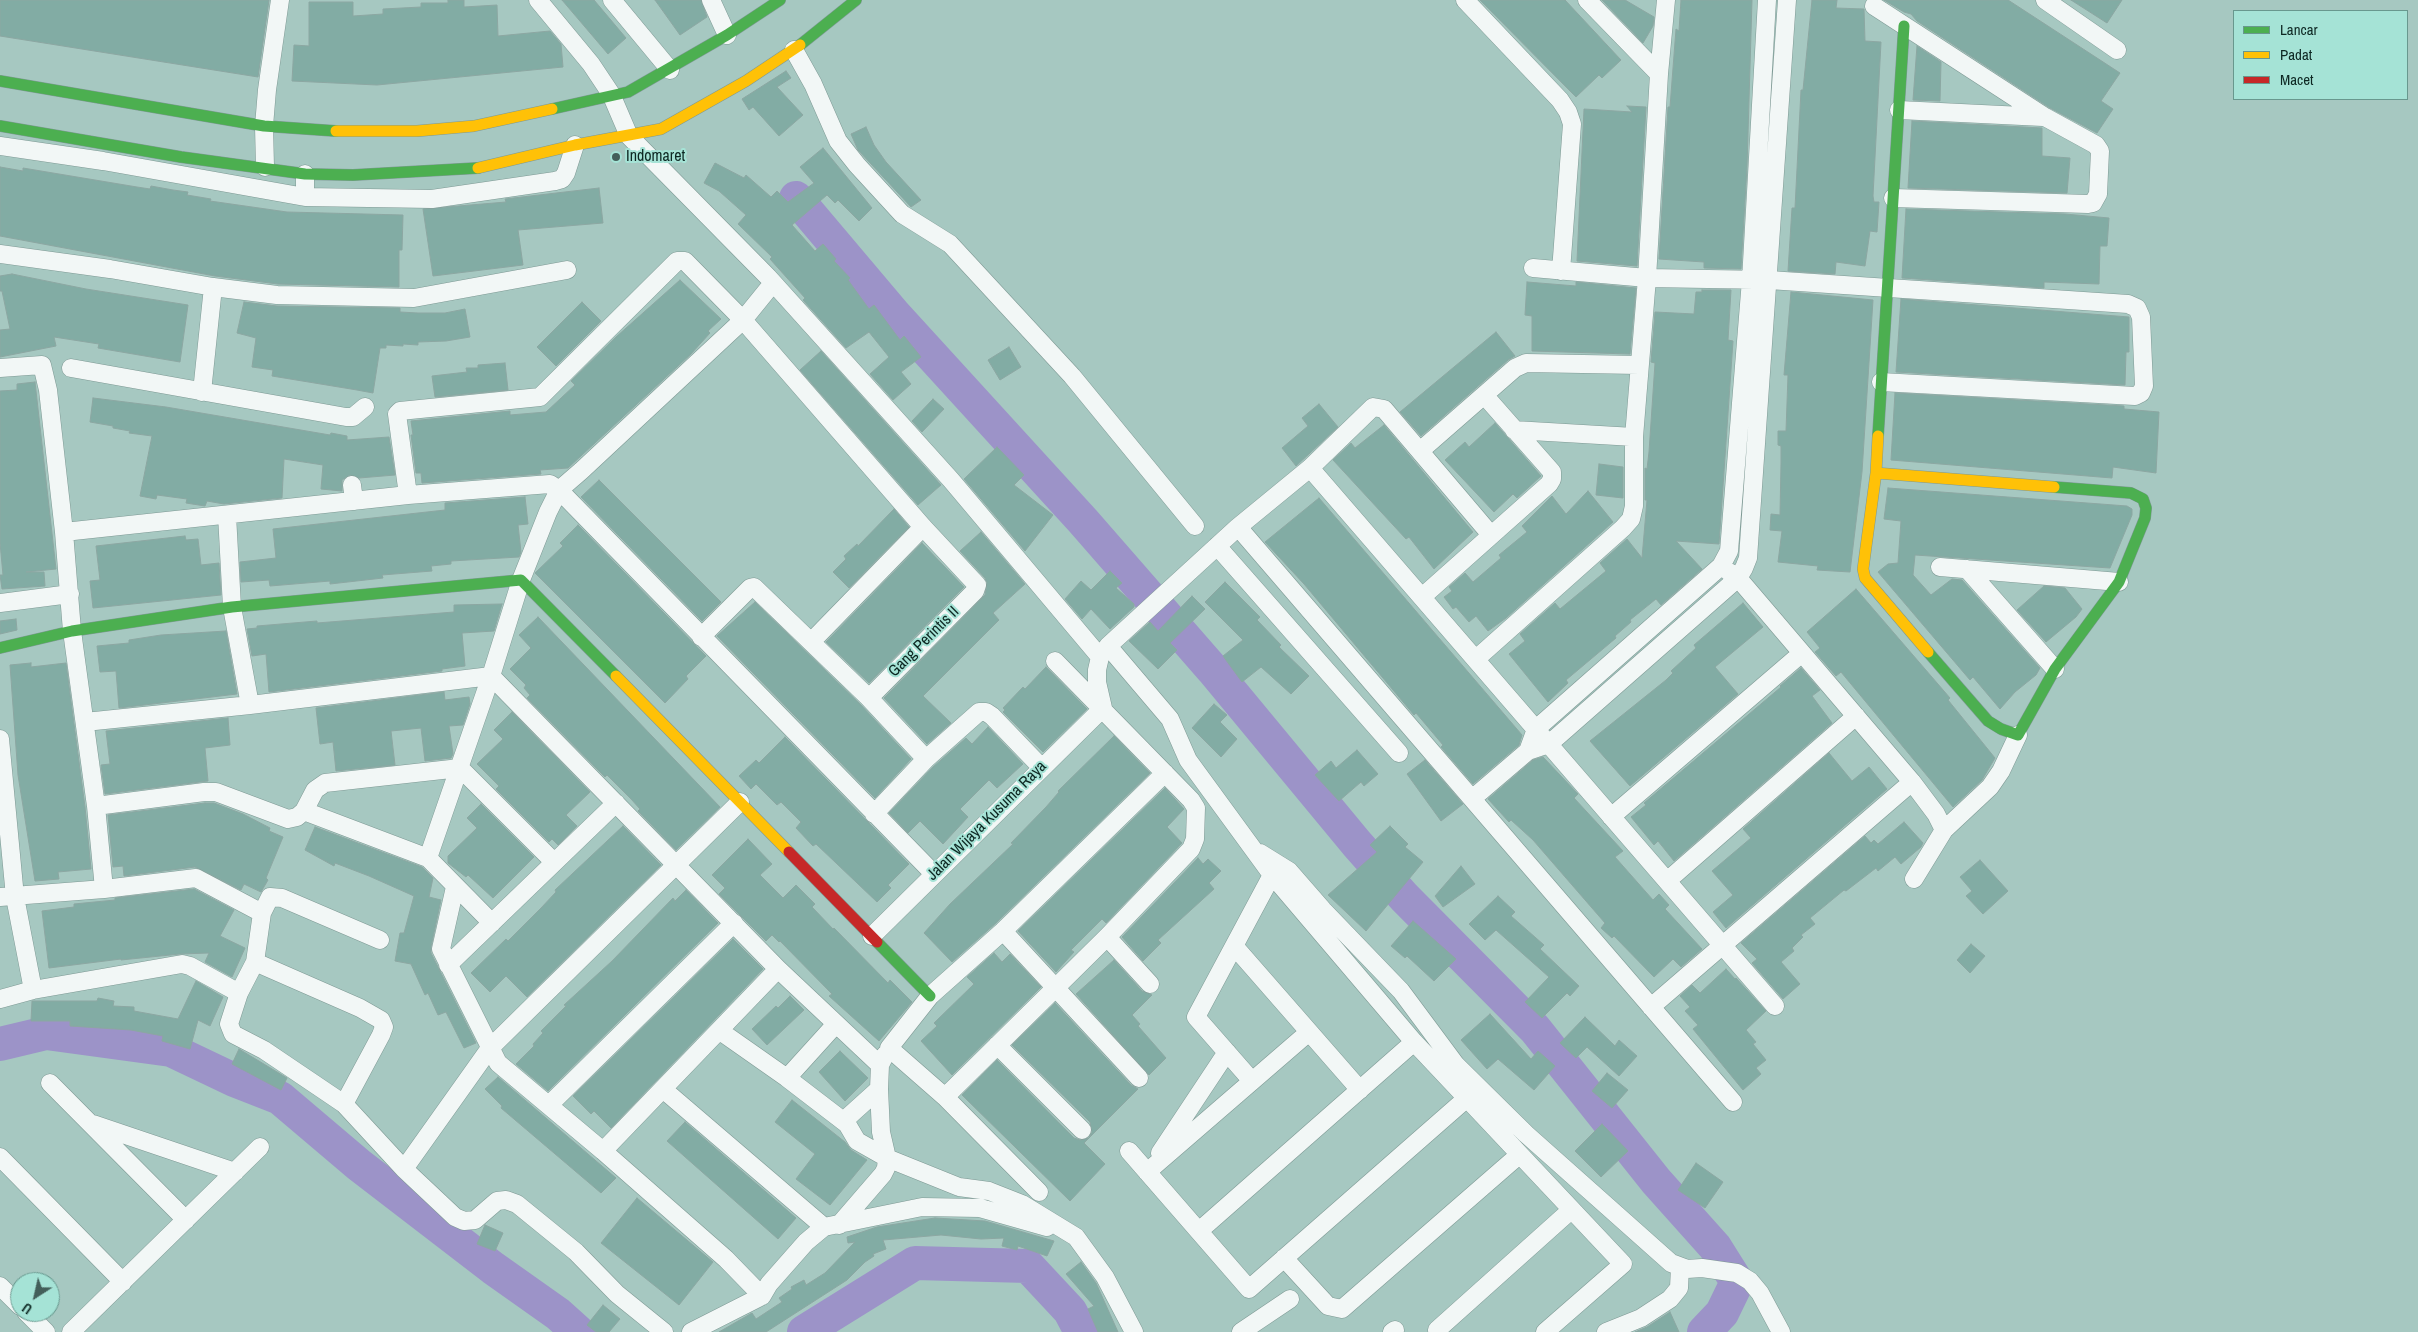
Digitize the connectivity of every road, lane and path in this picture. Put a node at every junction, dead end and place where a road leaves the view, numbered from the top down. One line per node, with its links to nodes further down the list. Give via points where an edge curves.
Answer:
1 (280, 0): 25 (street)
2 (538, 0): 21 (street, via 591,64)
3 (612, 0): 18 (street)
4 (711, 0): 15 (street)
5 (780, 0): 15 (street)
6 (856, 0): 16 (street)
7 (1465, 0): 40 (street, via 1568,112 1572,124)
8 (1587, 0): 19 (street)
9 (1666, 0): 19 (street)
10 (1767, 0): 42 (street)
11 (1788, 0): 43 (street)
12 (2045, 0): 17 (street)
13 (1874, 6): 14 (street)
14 (1904, 26): 22 (street); 23 (street)
15 (727, 35): 18 (street)
16 (794, 50): 26 (street, via 681,119 661,129); 63 (street, via 814,84 838,141 857,165 902,214 950,244 1072,376)
17 (2117, 50)
18 (670, 70): 21 (street, via 628,92)
19 (1659, 74): 41 (street)
20 (0, 81): 25 (street)
21 (611, 94): 25 (street, via 474,126 355,132); 26 (street)
22 (1899, 110): 23 (street); 36 (street)
23 (2045, 117): 36 (street, via 2099,148 2098,194 2093,203)
24 (0, 126): 29 (street)
25 (264, 126): 30 (street)
26 (629, 136): 27 (street); 44 (street)
27 (575, 145): 31 (street); 34 (street, via 562,178 555,182)
28 (0, 146): 33 (street, via 103,161)
29 (181, 157): 30 (street); 33 (street)
30 (264, 167): 32 (street)
31 (484, 168): 32 (street, via 353,175); 34 (street)
32 (305, 174): 35 (street)
33 (176, 176): 35 (street)
34 (483, 193): 35 (street, via 432,199)
35 (305, 197)
36 (1893, 198): 46 (street)
37 (0, 254): 45 (street)
38 (1534, 268): 40 (street)
39 (567, 270): 45 (street, via 414,298 277,294)
40 (1561, 270): 41 (street)
41 (1647, 278): 42 (street); 48 (street)
42 (1751, 280): 43 (street); 69 (street, via 1730,551)
43 (1769, 280): 46 (street); 72 (street, via 1748,558)
44 (773, 284): 47 (street); 83 (street)
45 (214, 287): 52 (street)
46 (1886, 287): 51 (street); 51 (street, via 2128,304 2137,308 2141,317 2144,386 2141,394 2135,396)
47 (742, 320): 60 (street); 61 (street, via 685,261 677,261 540,398 400,411 395,417); 64 (street)
48 (1639, 366): 53 (street, via 1526,363 1515,368); 56 (street)
49 (0, 368): 66 (street, via 42,364 48,390)
50 (70, 368): 52 (street)
51 (1882, 382): 59 (street)
52 (202, 392): 54 (street, via 346,417 352,417)
53 (1485, 396): 55 (street); 57 (street)
54 (365, 407)
55 (1514, 430): 56 (street); 67 (street, via 1552,472 1552,479)
56 (1634, 437): 85 (street, via 1634,506 1631,519)
57 (1420, 451): 58 (street, via 1384,409 1373,407); 67 (street)
58 (1310, 468): 65 (street); 76 (street)
59 (1876, 473): 74 (street, via 2130,493 2143,498 2145,518); 95 (street, via 1863,569 1865,578 1988,721)
60 (559, 490): 61 (street, via 546,483); 73 (street); 80 (street)
61 (408, 495): 62 (street, via 353,493)
62 (226, 515): 66 (street); 78 (street)
63 (1195, 526)
64 (923, 527): 81 (street); 89 (street, Gang Perintis II, via 977,585 975,591)
65 (1238, 527): 68 (street); 105 (street)
66 (64, 532): 75 (street)
67 (1491, 534): 76 (street)
68 (1217, 546): 83 (street); 99 (street)
69 (1720, 566): 72 (street); 94 (street)
70 (1940, 567): 71 (street)
71 (1967, 569): 74 (street); 87 (street)
72 (1738, 578): 84 (street); 97 (street)
73 (521, 580): 78 (street); 88 (street); 106 (street)
74 (2119, 582): 87 (street)
75 (70, 594): 77 (street); 79 (street)
76 (1422, 597): 85 (street)
77 (0, 603)
78 (232, 607): 79 (street); 90 (street)
79 (72, 631): 82 (street); 93 (street)
80 (702, 637): 81 (street, via 754,586); 110 (street)
81 (812, 642): 89 (street)
82 (0, 648)
83 (1104, 652): 91 (street, via 1097,682); 113 (street, via 1170,719 1188,760)
84 (1802, 653): 92 (street); 111 (street)
85 (1476, 659): 94 (street)
86 (1055, 660): 91 (street)
87 (2055, 669): 95 (street)
88 (491, 676): 90 (street); 102 (street); 107 (street)
89 (869, 698): 100 (street)
90 (250, 705): 93 (street)
91 (1103, 708): 101 (street, Jalan Wijaya Kusuma Raya); 103 (street)
92 (1856, 716): 104 (street); 120 (street)
93 (85, 722): 108 (street)
94 (1536, 729): 97 (street); 98 (street)
95 (2018, 735): 112 (street, via 1990,788)
96 (0, 739): 123 (street)
97 (1549, 744): 98 (street); 111 (street)
98 (1528, 751): 105 (street)
99 (1399, 753)
100 (926, 759): 101 (street, via 978,712 986,712); 110 (street)
101 (1041, 767): 117 (street, Jalan Wijaya Kusuma Raya)
102 (460, 768): 109 (street, via 325,783 315,790); 114 (street); 115 (street)
103 (1165, 773): 127 (street); 129 (street, via 1196,808 1192,849)
104 (1912, 782): 112 (street); 131 (street)
105 (1473, 798): 143 (street)
106 (740, 802): 116 (street); 128 (street)
107 (616, 803): 115 (street); 116 (street)
108 (96, 806): 109 (street, via 216,792 288,819); 122 (street)
109 (304, 811): 114 (street)
110 (874, 814): 117 (street)
111 (1611, 817): 120 (street)
112 (1944, 830): 119 (street)
113 (1256, 851): 118 (street); 184 (street, via 1289,871 1401,991 1456,1066 1526,1134 1671,1263)
114 (428, 858): 121 (street)
115 (554, 862): 125 (street)
116 (676, 865): 126 (street); 149 (street)
117 (934, 874): 128 (street, Jalan Wijaya Kusuma Raya)
118 (1272, 875): 132 (street); 147 (street)
119 (1914, 879)
120 (1667, 881): 131 (street)
121 (455, 887): 125 (street); 134 (street, via 441,949)
122 (104, 889): 123 (street); 124 (street, via 196,878)
123 (8, 897): 138 (street)
124 (262, 913): 130 (street, via 273,896); 133 (street)
125 (492, 922): 134 (street)
126 (734, 923): 135 (street); 164 (street)
127 (1003, 931): 137 (street); 140 (street)
128 (872, 936): 140 (street)
129 (1107, 937): 136 (street); 137 (street)
130 (380, 940)
131 (1722, 945): 142 (street); 143 (street)
132 (1235, 947): 146 (street); 151 (street, via 1196,1017)
133 (255, 962): 139 (street); 163 (street, via 381,1020 384,1027 381,1035)
134 (448, 965): 149 (street)
135 (778, 969): 144 (street); 145 (street)
136 (1150, 984)
137 (1054, 989): 148 (street); 154 (street)
138 (33, 990): 139 (street, via 182,964); 141 (street)
139 (239, 993): 163 (street, via 229,1024 233,1034 264,1050)
140 (930, 996): 150 (street)
141 (0, 999)
142 (1776, 1006)
143 (1651, 1007): 162 (street)
144 (835, 1025): 152 (street); 153 (street)
145 (720, 1031): 153 (street); 158 (street)
146 (1309, 1032): 155 (street); 159 (street)
147 (1414, 1042): 159 (street); 161 (street)
148 (997, 1045): 160 (street); 167 (street)
149 (490, 1048): 164 (street, via 498,1063); 174 (street)
150 (889, 1048): 152 (street); 160 (street)
151 (1227, 1052): 155 (street); 176 (street)
152 (880, 1065): 157 (street)
153 (787, 1078): 166 (street)
154 (1139, 1078)
155 (1252, 1081): 176 (street)
156 (50, 1083): 165 (street)
157 (879, 1089): 166 (street, via 848,1117); 173 (street, via 881,1132)
158 (664, 1090): 169 (street); 180 (street)
159 (1360, 1090): 181 (street)
160 (945, 1097): 177 (street)
161 (1468, 1098): 171 (street); 183 (street)
162 (1733, 1102)
163 (344, 1104): 174 (street)
164 (549, 1105): 169 (street)
165 (89, 1122): 175 (street); 179 (street)
166 (847, 1124): 173 (street, via 856,1141)
167 (1082, 1130)
168 (260, 1147): 175 (street)
169 (603, 1151): 188 (street, via 726,1259)
170 (1129, 1151): 176 (street)
171 (1519, 1156): 178 (street); 183 (street, via 1342,1309 1328,1306)
172 (0, 1157): 185 (street)
173 (887, 1158): 180 (street, via 883,1174); 182 (street, via 959,1187 989,1191 1022,1204)
174 (404, 1169): 194 (street, via 455,1217 464,1221 475,1220 497,1201 516,1204 576,1252 618,1294)
175 (235, 1172): 179 (street)
176 (1148, 1172): 181 (street)
177 (1039, 1192)
178 (1571, 1210): 191 (street); 198 (street, via 1623,1264)
179 (186, 1220): 185 (street)
180 (831, 1226): 182 (street, via 922,1207 980,1208); 188 (street, via 806,1242)
181 (1199, 1231): 183 (street, via 1249,1288)
182 (1076, 1237): 196 (street, via 1105,1277)
183 (1284, 1258)
184 (1680, 1267): 199 (street, via 1679,1288 1670,1299 1641,1318); 200 (street, via 1737,1273 1750,1281)
185 (123, 1282): 193 (street)
186 (0, 1286): 187 (street)
187 (10, 1296)
188 (762, 1296): 195 (street)
189 (1290, 1299): 197 (street)
190 (36, 1322): 192 (street)
191 (1437, 1330)
192 (46, 1332)
193 (71, 1332)
194 (664, 1332)
195 (691, 1332)
196 (1134, 1332)
197 (1241, 1332)
198 (1546, 1332)
199 (1606, 1332)
200 (1781, 1332)

